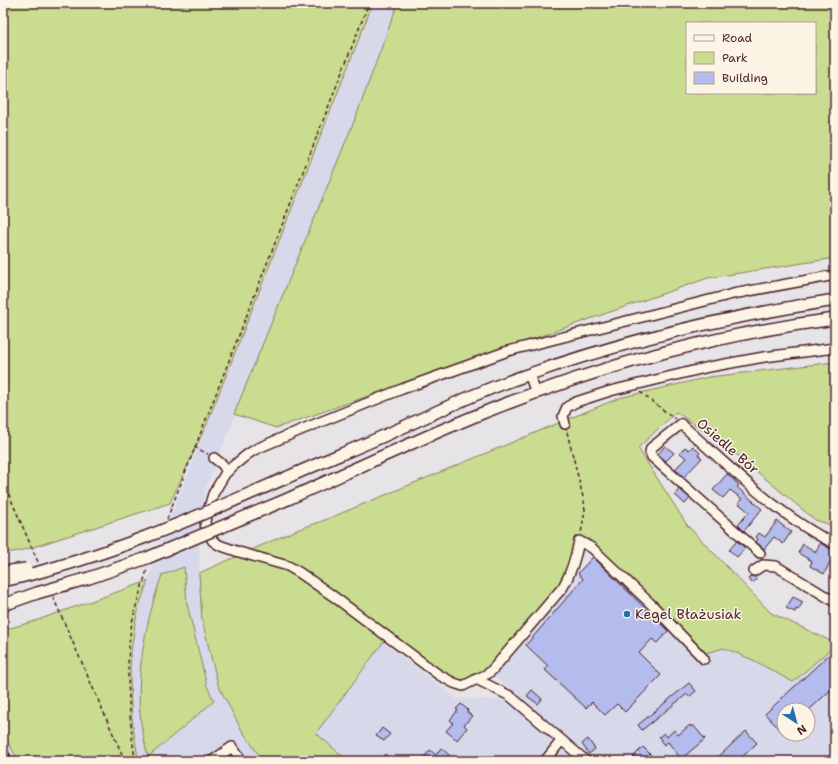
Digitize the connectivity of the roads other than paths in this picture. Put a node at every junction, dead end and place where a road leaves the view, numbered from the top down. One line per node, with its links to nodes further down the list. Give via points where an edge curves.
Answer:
1 (835, 275): 9 (street, via 733,294 508,351 303,429 248,454)
2 (835, 300): 5 (main road, via 763,311 692,327 621,345)
3 (835, 319): 6 (main road, via 696,344 614,366)
4 (835, 348): 7 (street, via 709,367 610,391 567,407 563,416)
5 (529, 374): 6 (street); 12 (main road, bridge, via 449,406 216,509 150,536)
6 (536, 393): 16 (main road, bridge, via 486,412 147,558)
7 (565, 424)
8 (214, 458): 9 (street)
9 (227, 472): 21 (street, via 213,494 205,521 206,530 213,541 218,545 288,566 300,573 439,675 454,683 463,686)
10 (835, 544): 11 (street, Osiedle Bór, via 789,517 681,424 651,448 650,455)
11 (760, 553)
12 (63, 565): 14 (main road, bridge); 15 (main road, bridge)
13 (754, 571): 18 (street, via 763,565 776,566)
14 (3, 572)
15 (3, 581)
16 (36, 593): 17 (street); 19 (main road)
17 (3, 600)
18 (835, 602)
19 (3, 605)
20 (704, 658): 21 (street, via 648,600 592,548 579,541 563,587 493,669)
21 (476, 679): 22 (street, via 510,696)
22 (564, 743): 25 (street); 26 (street)
23 (212, 761): 24 (street, via 232,747)
24 (242, 761)
25 (545, 761)
26 (586, 761)

